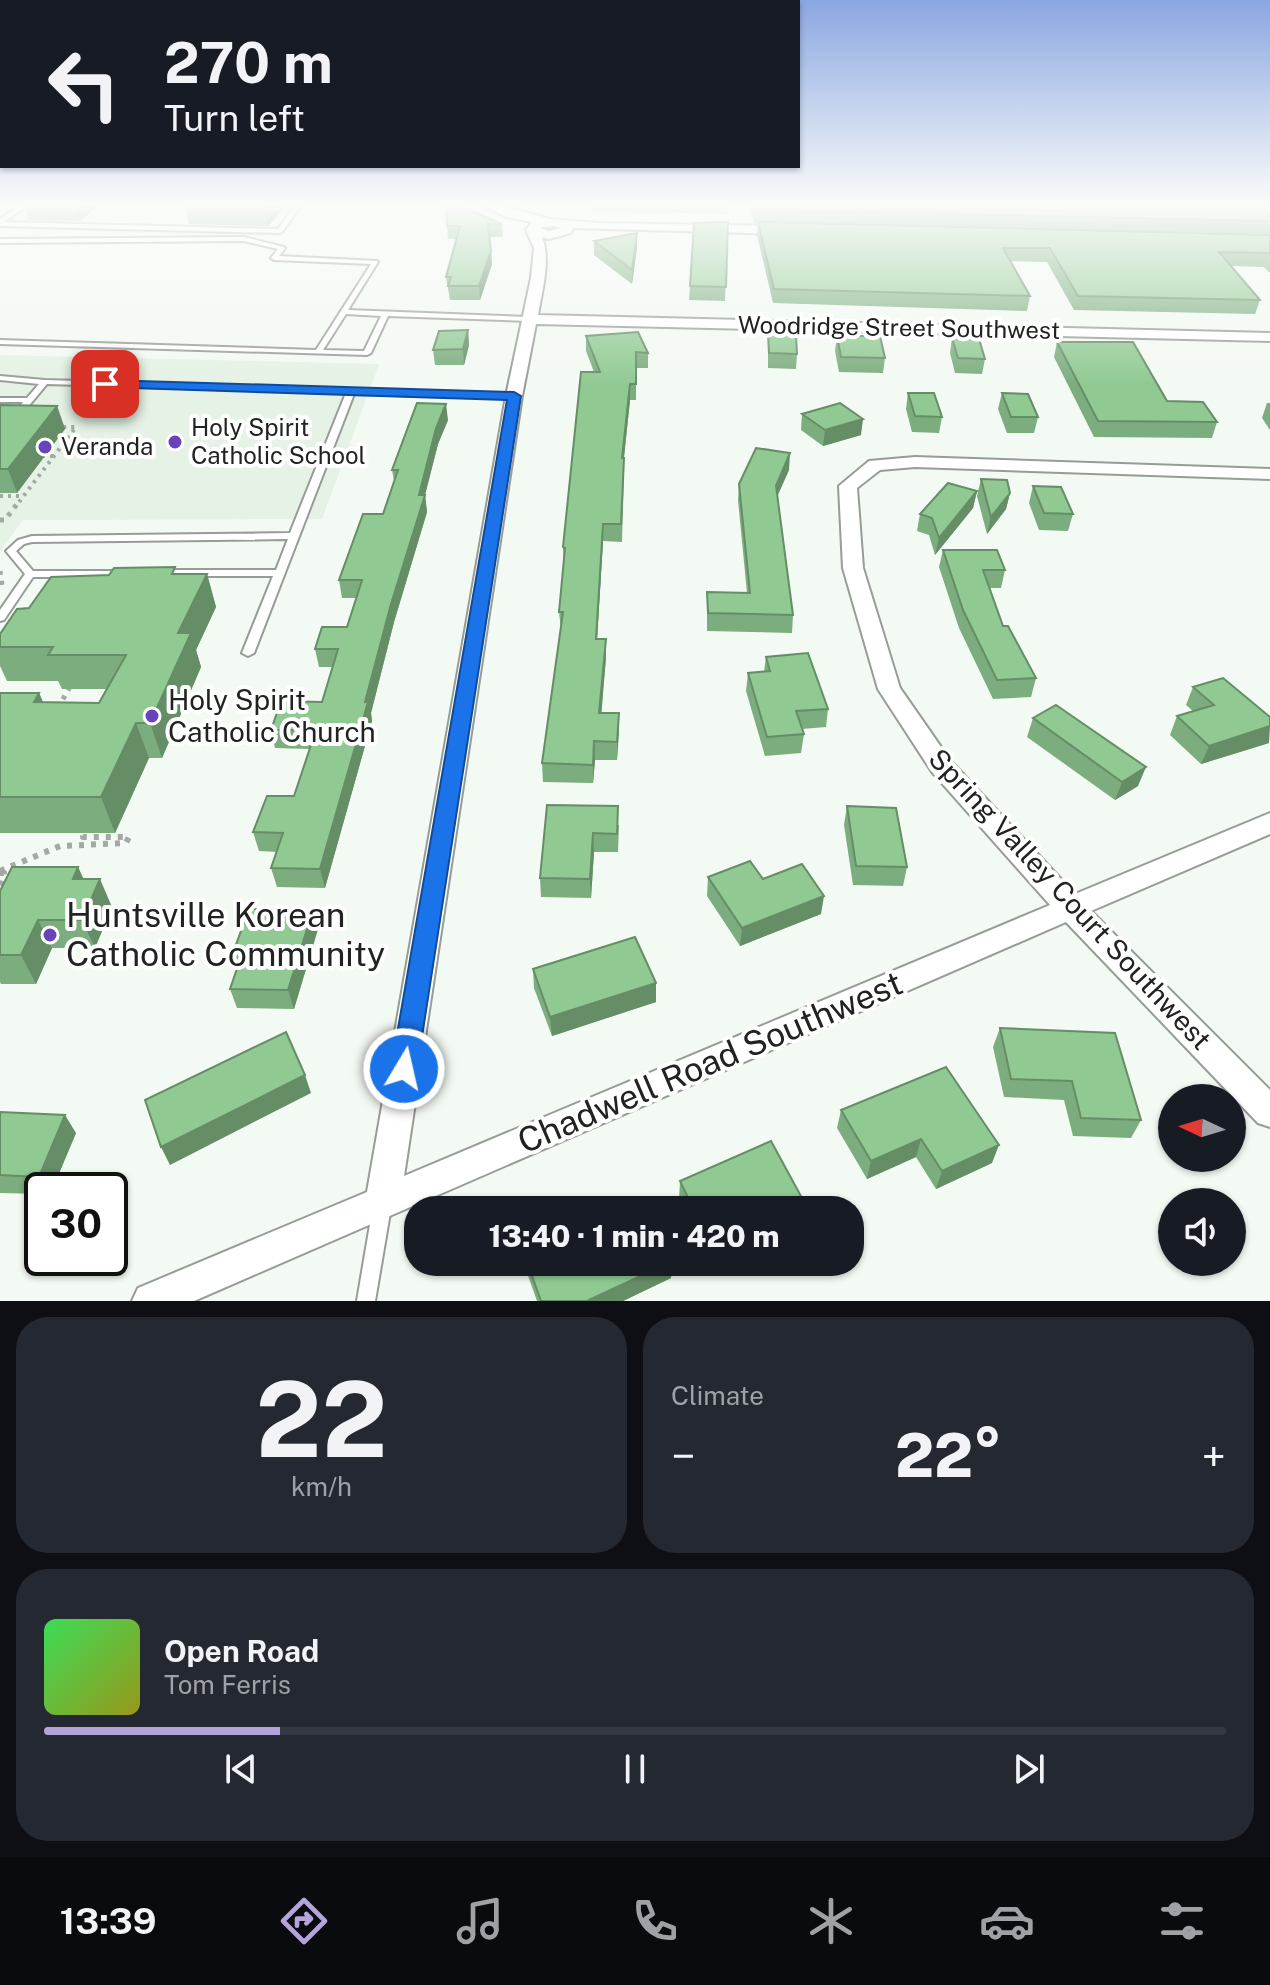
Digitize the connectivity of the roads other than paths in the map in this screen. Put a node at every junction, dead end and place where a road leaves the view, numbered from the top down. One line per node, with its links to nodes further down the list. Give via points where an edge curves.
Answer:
1 (373, 265): 3 (lane)
2 (539, 265): 5 (street)
3 (345, 312): 4 (lane); 8 (lane)
4 (386, 313): 5 (lane); 8 (lane, via 367,353)
5 (528, 319): 6 (street, Woodridge Street Southwest); 12 (street)
6 (1270, 337)
7 (0, 342): 8 (lane)
8 (318, 352)
9 (0, 378): 10 (lane)
10 (45, 382): 11 (lane); 14 (lane)
11 (351, 391): 12 (lane); 17 (lane)
12 (514, 396): 27 (street)
13 (0, 400): 14 (lane)
14 (29, 400): 15 (lane, via 14,418)
15 (0, 419)
16 (1270, 474): 25 (street, Spring Valley Court Southwest, via 915,462 875,465 848,486 853,568 889,689 941,766)
17 (293, 536): 18 (lane); 19 (lane, via 32,539 11,551)
18 (279, 573): 21 (lane); 23 (lane)
19 (30, 574): 20 (lane); 22 (lane)
20 (138, 574)
21 (154, 574)
22 (0, 618)
23 (248, 653)
24 (1270, 823): 25 (street, Chadwell Road Southwest)
25 (1070, 908): 26 (street, Spring Valley Court Southwest); 27 (street, Chadwell Road Southwest)
26 (1270, 1112)
27 (383, 1201): 28 (street, Chadwell Road Southwest); 29 (lane)
28 (151, 1301)
29 (366, 1301)

